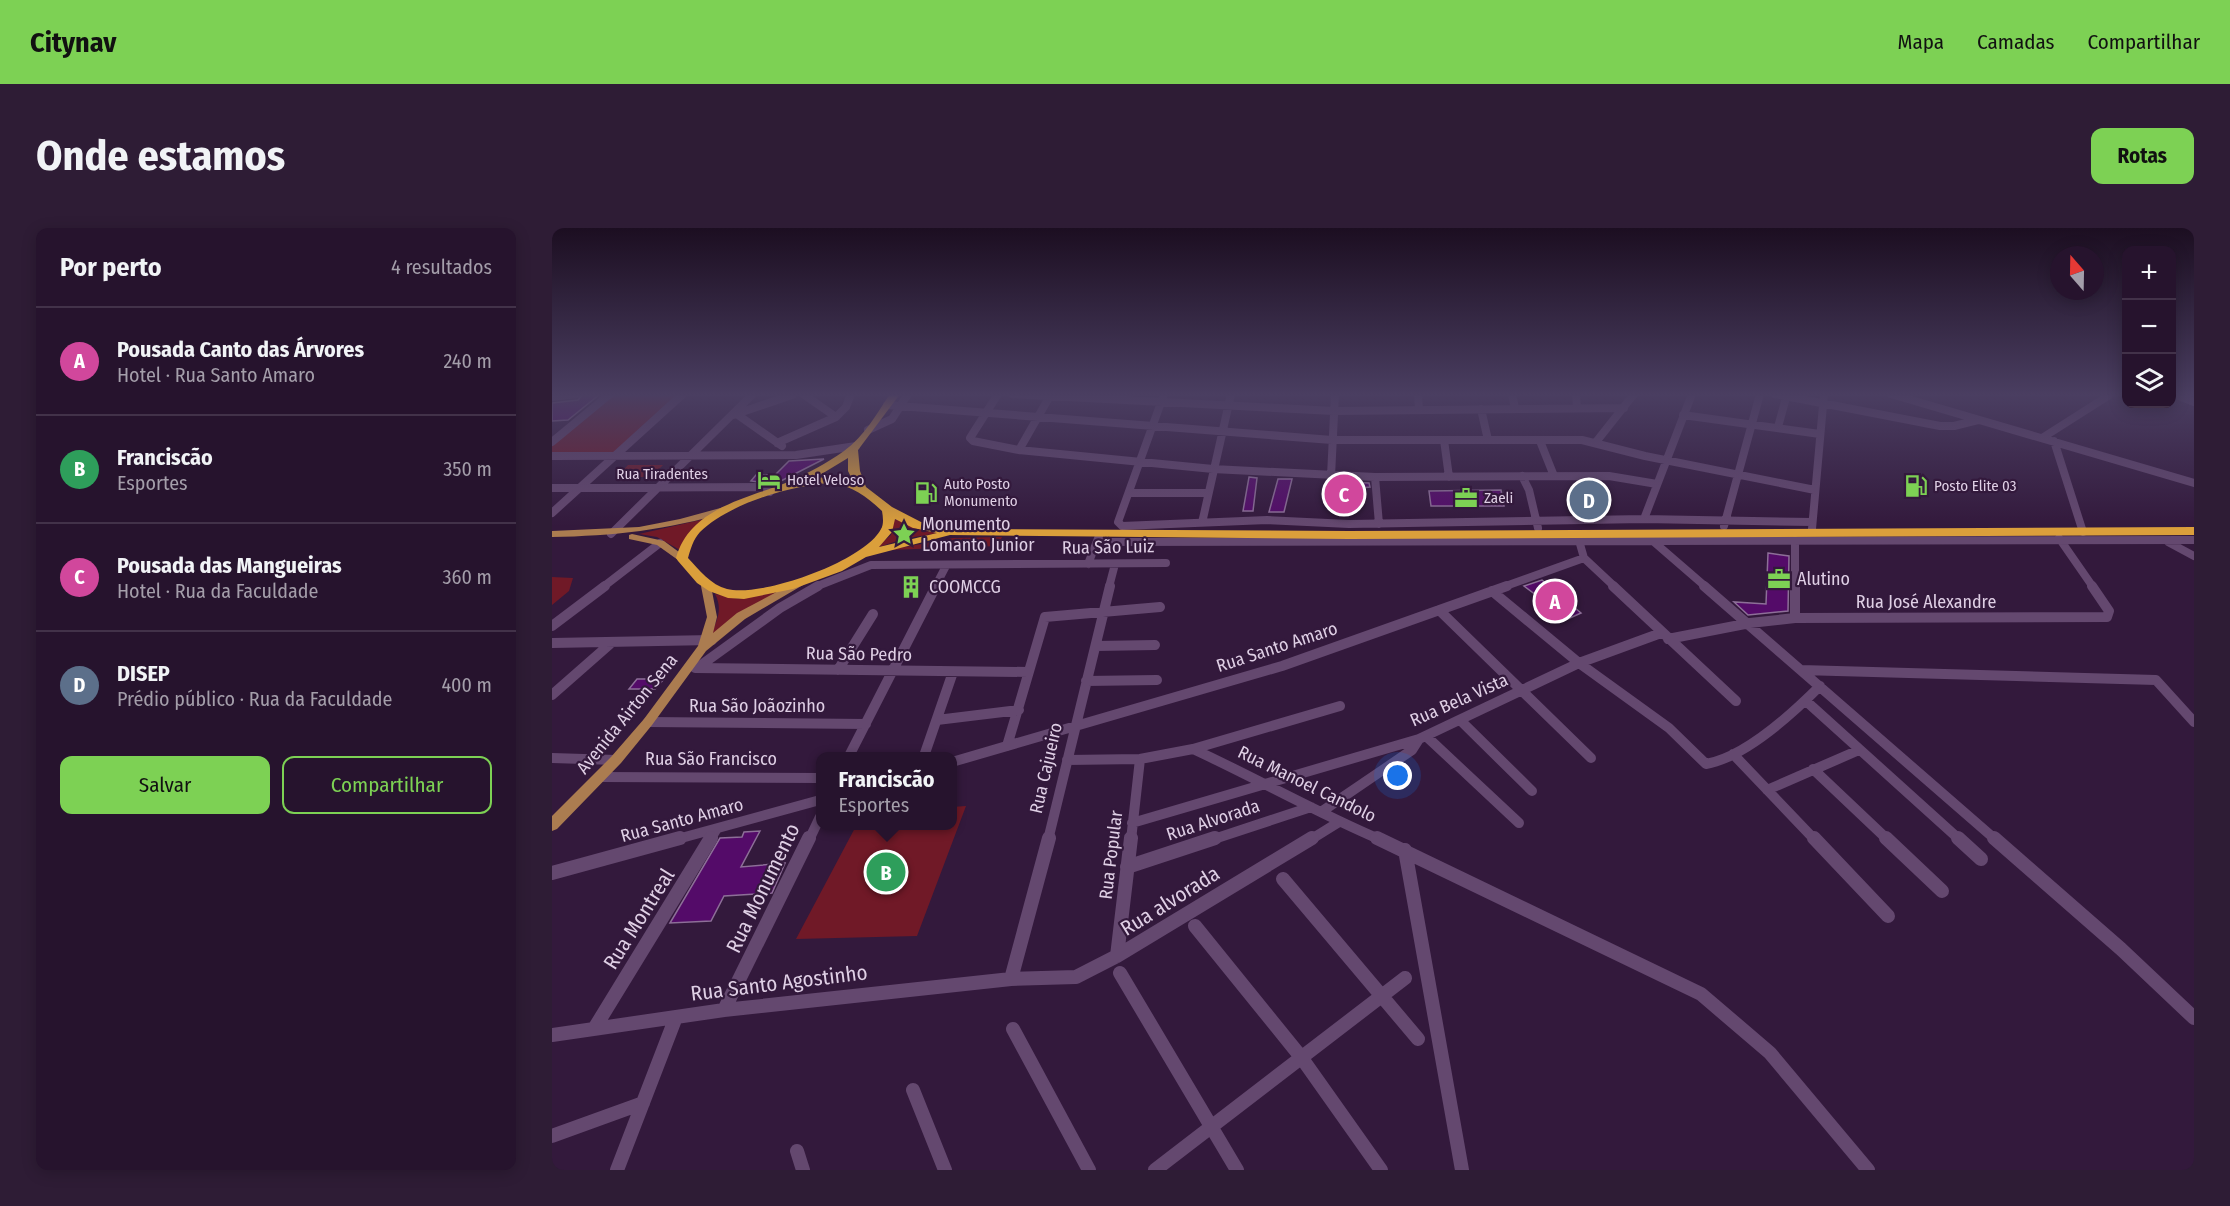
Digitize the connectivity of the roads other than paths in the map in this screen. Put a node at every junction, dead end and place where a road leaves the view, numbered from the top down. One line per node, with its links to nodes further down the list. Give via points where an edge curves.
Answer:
1 (635, 438): 27 (street)
2 (710, 438): 28 (street)
3 (769, 438): 22 (street)
4 (788, 438): 22 (street)
5 (862, 438): 23 (highway)
6 (971, 438): 24 (street)
7 (1026, 438): 24 (street)
8 (1148, 438): 30 (street)
9 (1220, 438): 31 (street)
10 (1307, 438): 16 (street)
11 (1599, 438): 21 (street)
12 (1675, 438): 29 (street)
13 (1747, 438): 32 (street)
14 (1820, 438): 45 (street)
15 (2042, 438): 20 (street)
16 (1332, 440): 17 (street); 33 (street)
17 (1444, 440): 18 (street); 37 (street)
18 (1488, 440): 19 (street)
19 (1540, 441): 21 (street); 35 (street)
20 (2054, 441): 38 (street); 61 (street)
21 (1596, 442): 29 (street)
22 (777, 443): 25 (street)
23 (855, 448): 25 (street); 40 (highway); 41 (highway, via 854,471)
24 (1019, 450): 30 (street)
25 (796, 455): 28 (street)
26 (552, 456): 27 (street)
27 (616, 456): 28 (street); 43 (street)
28 (690, 456): 44 (street)
29 (1667, 460): 32 (street); 39 (street)
30 (1141, 463): 31 (street); 47 (street)
31 (1213, 470): 33 (street); 48 (street)
32 (1738, 474): 45 (street); 57 (street)
33 (1331, 476): 36 (street)
34 (1522, 476): 35 (street); 37 (street); 56 (street)
35 (1554, 476): 39 (street, via 1609,476)
36 (1375, 477): 37 (street); 54 (street)
37 (1449, 477)
38 (2194, 483)
39 (1656, 484): 52 (street)
40 (787, 486): 41 (highway, via 832,480); 46 (highway)
41 (861, 486): 50 (highway)
42 (552, 488): 43 (street, Rua Tiradentes)
43 (580, 488): 44 (street, Rua Tiradentes); 51 (street)
44 (658, 488): 46 (street, Rua Tiradentes, via 764,487); 64 (street)
45 (1815, 490): 58 (street)
46 (770, 492): 49 (highway)
47 (1129, 493): 48 (street); 55 (street, via 1118,522 1122,525)
48 (1208, 493): 55 (street)
49 (728, 509): 64 (main road, via 665,527); 75 (highway, via 693,533 684,546)
50 (888, 510): 62 (highway, via 916,525); 76 (highway, via 887,530)
51 (552, 513)
52 (1644, 519): 56 (street); 57 (street)
53 (1267, 520): 55 (street); 59 (street); 63 (street)
54 (1379, 521): 56 (street); 59 (street)
55 (1202, 523)
56 (1537, 525): 59 (highway); 68 (highway)
57 (1724, 527): 58 (highway); 68 (highway)
58 (1812, 527): 65 (highway)
59 (1349, 529): 63 (highway)
60 (2194, 531): 61 (highway)
61 (2083, 532): 65 (highway)
62 (956, 534): 67 (highway); 76 (highway, via 908,542)
63 (1233, 534): 67 (highway)
64 (610, 535): 66 (main road); 73 (main road)
65 (2057, 536): 69 (street); 70 (street); 90 (street, Rua José Alexandre, via 2109,611 2103,619)
66 (552, 537)
67 (1099, 538): 68 (street); 79 (street)
68 (1579, 538): 72 (street); 77 (street)
69 (1795, 540): 72 (street); 90 (street)
70 (2165, 540): 71 (street); 74 (street)
71 (2194, 540)
72 (1654, 542): 91 (street)
73 (660, 543): 75 (main road); 92 (street)
74 (2194, 556)
75 (682, 558): 84 (highway)
76 (856, 558): 83 (highway)
77 (1584, 558): 85 (street, Rua Santo Amaro); 93 (street)
78 (1166, 563): 80 (street, Rua São Luiz)
79 (1088, 564): 80 (street, Rua São Luiz); 82 (street, Rua São Luiz)
80 (1115, 564): 87 (street, Rua Cajueiro)
81 (871, 565): 82 (street, Rua São Luiz); 100 (street, Avenida Airton Sena, via 830,580 789,602)
82 (946, 566): 103 (street)
83 (799, 583): 84 (highway, via 744,596); 95 (main road, Avenida Airton Sena, via 751,610)
84 (706, 586): 95 (main road, Avenida Airton Sena, via 712,617)
85 (1492, 591): 88 (street, Rua Santo Amaro); 99 (street)
86 (1160, 607): 87 (street)
87 (1105, 610): 98 (street, Rua Cajueiro); 105 (street, via 1045,616)
88 (1439, 610): 109 (street); 120 (street, Rua Santo Amaro, via 1282,666)
89 (873, 614): 102 (street)
90 (1795, 618): 91 (street, Rua José Alexandre)
91 (1750, 623): 93 (street, Rua José Alexandre); 101 (street)
92 (552, 626)
93 (1665, 636): 99 (street, Rua Bela Vista); 111 (street)
94 (552, 643): 96 (street)
95 (706, 643): 96 (street); 100 (main road, Avenida Airton Sena)
96 (610, 644): 110 (street)
97 (1155, 645): 98 (street)
98 (1096, 646): 107 (street, Rua Cajueiro)
99 (1579, 663): 109 (street, Rua Bela Vista); 127 (street, via 1669,728 1706,764 1712,765)
100 (693, 668): 102 (street, Rua São Pedro); 117 (main road, Avenida Airton Sena)
101 (1801, 669): 108 (street); 118 (street, via 2156,681)
102 (838, 670): 103 (street, Rua São Pedro)
103 (893, 672): 104 (street, Rua São Pedro); 119 (street)
104 (953, 672): 105 (street, Rua São Pedro); 115 (street)
105 (1029, 672): 114 (street)
106 (1157, 680): 107 (street)
107 (1086, 681): 120 (street, Rua Cajueiro)
108 (1820, 686): 112 (street); 163 (street, via 2121,949)
109 (1523, 691): 116 (street, Rua Bela Vista); 129 (street)
110 (552, 695)
111 (1736, 701)
112 (1806, 702): 124 (street); 127 (street)
113 (1340, 706): 123 (street)
114 (1018, 710): 115 (street); 122 (street)
115 (937, 720): 126 (street)
116 (1460, 720): 121 (street, Rua Bela Vista); 139 (street)
117 (648, 722): 119 (street, Rua São Joãozinho); 131 (main road, Avenida Airton Sena)
118 (2194, 722)
119 (866, 724): 125 (street)
120 (1074, 726): 122 (street, Rua Santo Amaro); 132 (street, Rua Cajueiro)
121 (1422, 737): 137 (street, Rua Bela Vista); 141 (street, Rua Alvorada, via 1413,750); 144 (street)
122 (1007, 746): 133 (street, Rua Santo Amaro)
123 (1193, 748): 130 (street); 137 (street, Rua Manoel Candolo)
124 (1859, 750): 134 (street); 149 (street)
125 (851, 752)
126 (925, 752)
127 (1733, 754): 138 (street)
128 (552, 758): 131 (street)
129 (1591, 758)
130 (1140, 759): 132 (street); 143 (street, Rua Popular)
131 (616, 760): 135 (main road, Avenida Airton Sena)
132 (1067, 760): 159 (street, Rua Cajueiro)
133 (957, 761)
134 (1813, 769): 138 (street); 153 (street)
135 (601, 777): 136 (street, Rua São Francisco); 145 (main road, Avenida Airton Sena)
136 (816, 778)
137 (1265, 782): 141 (street, Rua Manoel Candolo); 143 (street, Rua Bela Vista)
138 (1767, 790): 154 (street)
139 (1532, 791)
140 (816, 801): 147 (street, Rua Santo Amaro)
141 (1316, 809): 142 (street, Rua Manoel Candolo); 150 (street, Rua Alvorada)
142 (1339, 822): 148 (street, Rua Manoel Candolo); 156 (street, Rua alvorada)
143 (1132, 823): 150 (street, Rua Popular)
144 (1520, 824)
145 (552, 825)
146 (816, 825): 161 (street, Rua Monumento)
147 (716, 830): 151 (street, Rua Santo Amaro); 164 (street, Rua Montreal)
148 (1405, 850): 181 (street); 182 (street, Rua Manoel Candolo, via 1701,994 1722,1008 1782,1065)
149 (1981, 859)
150 (1127, 867): 156 (street, Rua Popular)
151 (552, 873)
152 (1283, 879): 160 (street)
153 (1942, 891)
154 (1888, 916)
155 (1195, 926): 168 (street)
156 (1117, 956): 159 (street, Rua alvorada, via 1076,977)
157 (1120, 973): 171 (street)
158 (1405, 978): 160 (street)
159 (1011, 979): 161 (street, Rua Santo Agostinho)
160 (1380, 995): 167 (street); 168 (street)
161 (724, 1010): 162 (street, Rua Santo Agostinho)
162 (676, 1017): 164 (street, Rua Santo Agostinho); 170 (street)
163 (2194, 1018)
164 (594, 1029): 166 (street, Rua Santo Agostinho)
165 (1013, 1029): 177 (street)
166 (552, 1035)
167 (1418, 1040)
168 (1301, 1057): 171 (street); 180 (street)
169 (913, 1090): 176 (street)
170 (643, 1103): 172 (street); 174 (street)
171 (1210, 1128): 178 (street); 179 (street)
172 (552, 1136)
173 (797, 1151): 175 (street)
174 (617, 1170)
175 (803, 1170)
176 (945, 1170)
177 (1089, 1170)
178 (1155, 1170)
179 (1237, 1170)
180 (1381, 1170)
181 (1462, 1170)
182 (1868, 1170)

